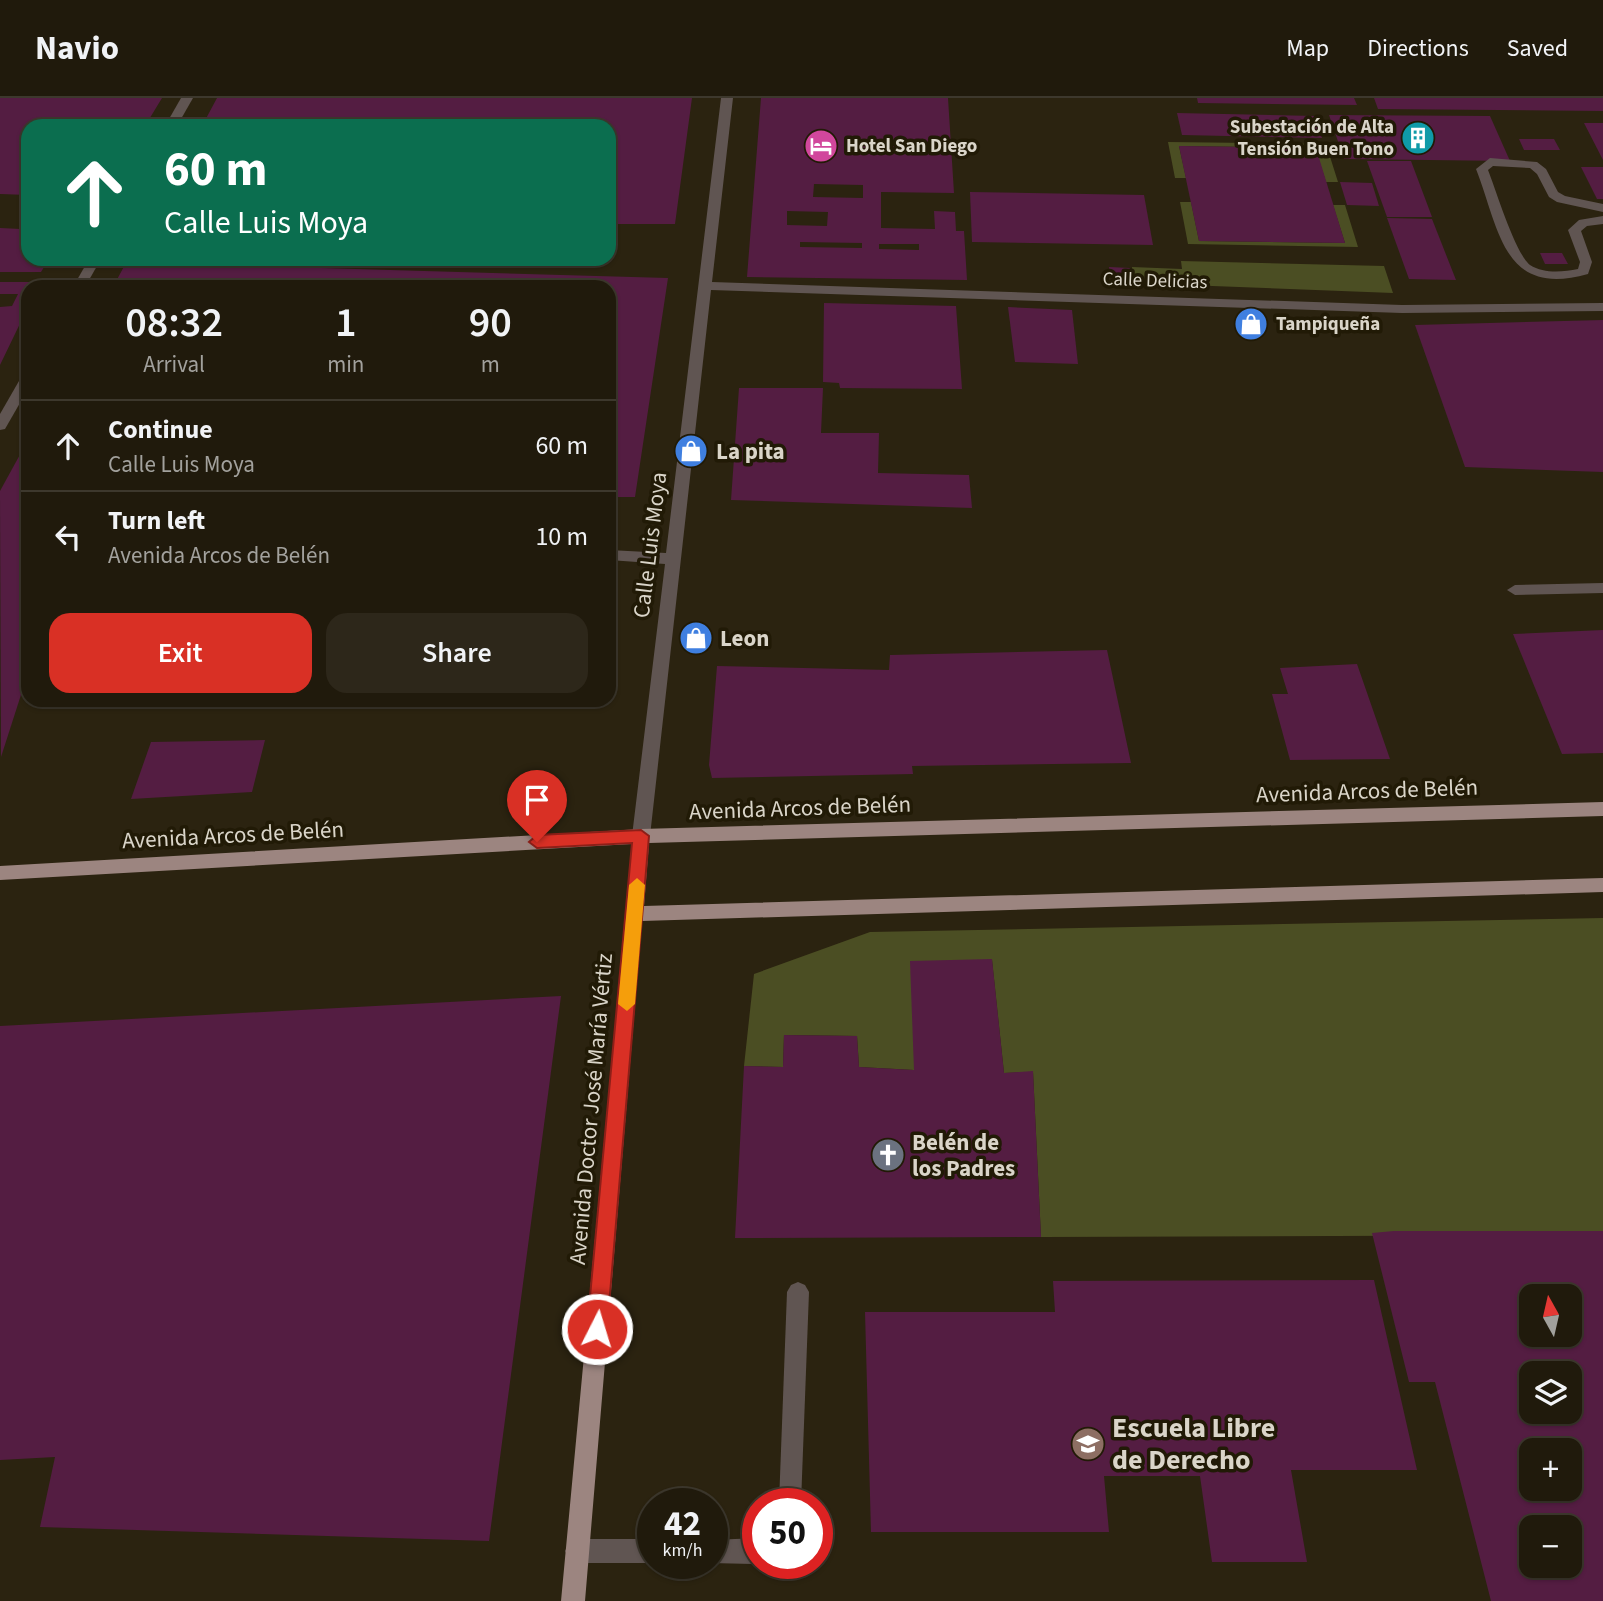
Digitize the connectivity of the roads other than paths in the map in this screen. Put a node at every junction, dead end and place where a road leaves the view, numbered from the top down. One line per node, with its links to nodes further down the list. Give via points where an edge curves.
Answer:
1 (187, 98): 3 (street)
2 (727, 98): 7 (street, Calle Luis Moya)
3 (175, 119)
4 (1603, 208): 6 (street, via 1561,199 1533,165 1498,162 1484,166 1519,260 1529,270)
5 (1603, 220): 6 (street, via 1583,223 1574,230 1586,262 1584,271)
6 (1550, 275): 8 (street)
7 (705, 286): 8 (street, Calle Delicias, via 1402,309); 13 (street, Calle Luis Moya)
8 (1570, 307): 9 (street, Calle Delicias)
9 (1603, 307)
10 (21, 389): 11 (street)
11 (0, 426)
12 (616, 555): 13 (street)
13 (674, 559): 17 (street, Calle Luis Moya)
14 (1603, 588): 15 (street)
15 (1516, 590)
16 (1603, 809): 17 (main road, Avenida Arcos de Belén)
17 (641, 836): 18 (main road, Avenida Arcos de Belén); 20 (main road, Calle Luis Moya)
18 (0, 873)
19 (1603, 885): 20 (main road)
20 (635, 914): 23 (main road, Avenida Doctor José María Vértiz)
21 (798, 1292): 22 (street)
22 (791, 1488)
23 (577, 1551): 24 (street); 25 (main road, Avenida Doctor José María Vértiz)
24 (637, 1552)
25 (573, 1601)

